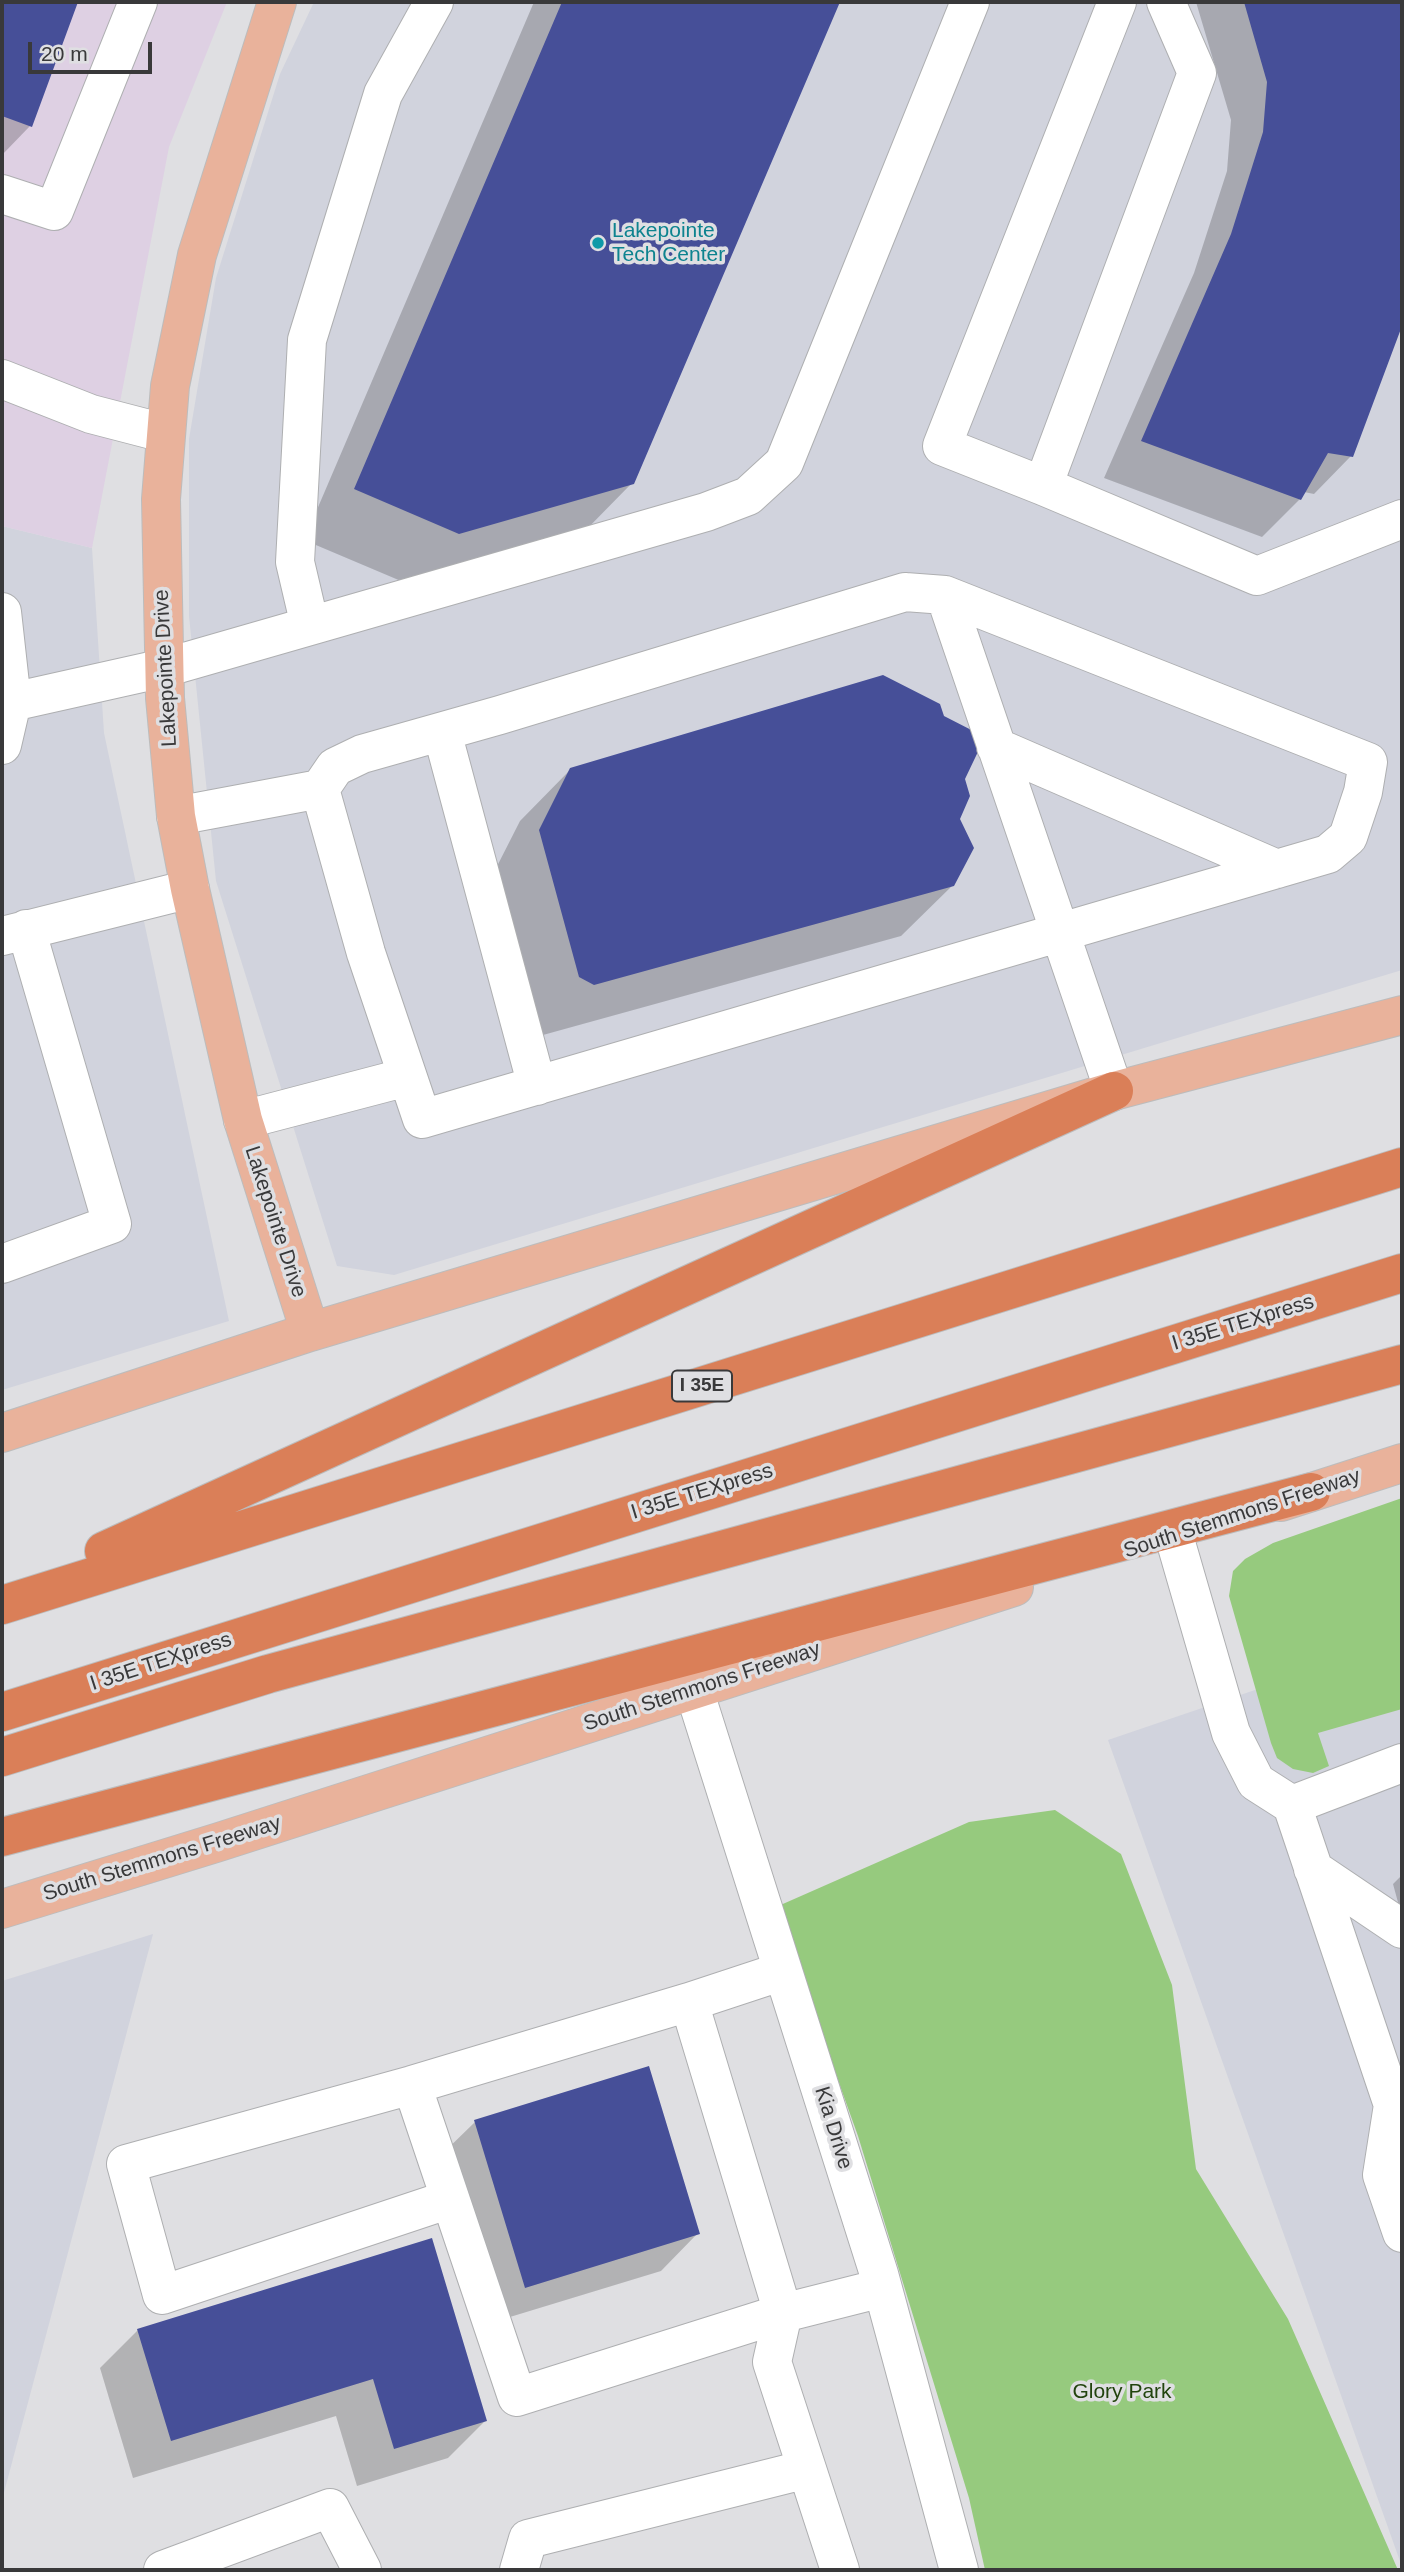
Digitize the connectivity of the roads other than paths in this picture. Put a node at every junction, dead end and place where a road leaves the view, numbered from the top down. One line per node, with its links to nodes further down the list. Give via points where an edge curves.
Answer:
1 (138, 2): 7 (street, via 54,211)
2 (277, 2): 9 (main road, Lakepointe Drive, via 197,256)
3 (434, 2): 14 (street, via 383,94 307,340 295,562)
4 (970, 2): 14 (street, via 784,463 748,496 706,512)
5 (1117, 2): 10 (street, via 942,446)
6 (1166, 2): 10 (street, via 1197,74)
7 (2, 194)
8 (2, 379): 9 (street, via 91,414)
9 (164, 433): 15 (main road, Lakepointe Drive)
10 (1043, 486): 11 (street, via 1256,576)
11 (1402, 519)
12 (945, 595): 17 (street, via 905,592); 19 (street); 22 (street, via 1368,762 1348,837 1328,854)
13 (2, 612): 16 (street)
14 (310, 626): 15 (street)
15 (164, 668): 16 (street); 21 (main road, Lakepointe Drive)
16 (12, 702): 18 (street)
17 (442, 732): 20 (street, via 362,754 335,767); 28 (street)
18 (2, 745)
19 (996, 747): 22 (street); 25 (street)
20 (320, 789): 21 (street); 27 (street)
21 (176, 816): 23 (main road, Lakepointe Drive)
22 (1277, 869): 25 (street)
23 (190, 889): 24 (street); 30 (main road, Lakepointe Drive)
24 (14, 932): 32 (street, via 112,1224)
25 (1060, 932): 28 (street); 29 (street)
26 (1402, 1016): 29 (main road)
27 (407, 1077): 28 (street, via 422,1119); 30 (street)
28 (537, 1086)
29 (1114, 1091): 34 (main road); 40 (highway)
30 (243, 1120): 34 (main road, Lakepointe Drive)
31 (1402, 1167): 41 (highway, I 35E)
32 (2, 1264)
33 (1402, 1273): 43 (highway, I 35E TEXpress)
34 (310, 1332): 36 (main road)
35 (1402, 1364): 44 (highway, via 268,1674)
36 (2, 1433)
37 (1402, 1463): 38 (main road, South Stemmons Freeway)
38 (1311, 1492): 39 (main road, South Stemmons Freeway); 47 (highway)
39 (1174, 1536): 42 (main road, South Stemmons Freeway); 46 (street, via 1231,1733 1256,1782)
40 (2, 1597)
41 (2, 1605)
42 (694, 1690): 49 (main road, South Stemmons Freeway); 51 (street, Kia Drive)
43 (2, 1712)
44 (2, 1757)
45 (1402, 1763): 46 (street)
46 (1292, 1805): 48 (street)
47 (2, 1837)
48 (1313, 1869): 50 (street); 54 (street)
49 (2, 1909)
50 (1402, 1929)
51 (783, 1971): 52 (street); 57 (street, Kia Drive)
52 (689, 2002): 53 (street); 58 (street)
53 (412, 2085): 55 (street); 55 (street, via 126,2164 162,2295)
54 (1398, 2090): 56 (street, via 1382,2175)
55 (450, 2199): 58 (street, via 517,2397)
56 (1402, 2233)
57 (885, 2299): 58 (street); 64 (street, Kia Drive)
58 (783, 2313): 59 (street, via 772,2362)
59 (807, 2469): 62 (street, via 528,2539); 63 (street)
60 (163, 2570): 61 (street, via 330,2508)
61 (362, 2570)
62 (519, 2570)
63 (840, 2570)
64 (959, 2570)

